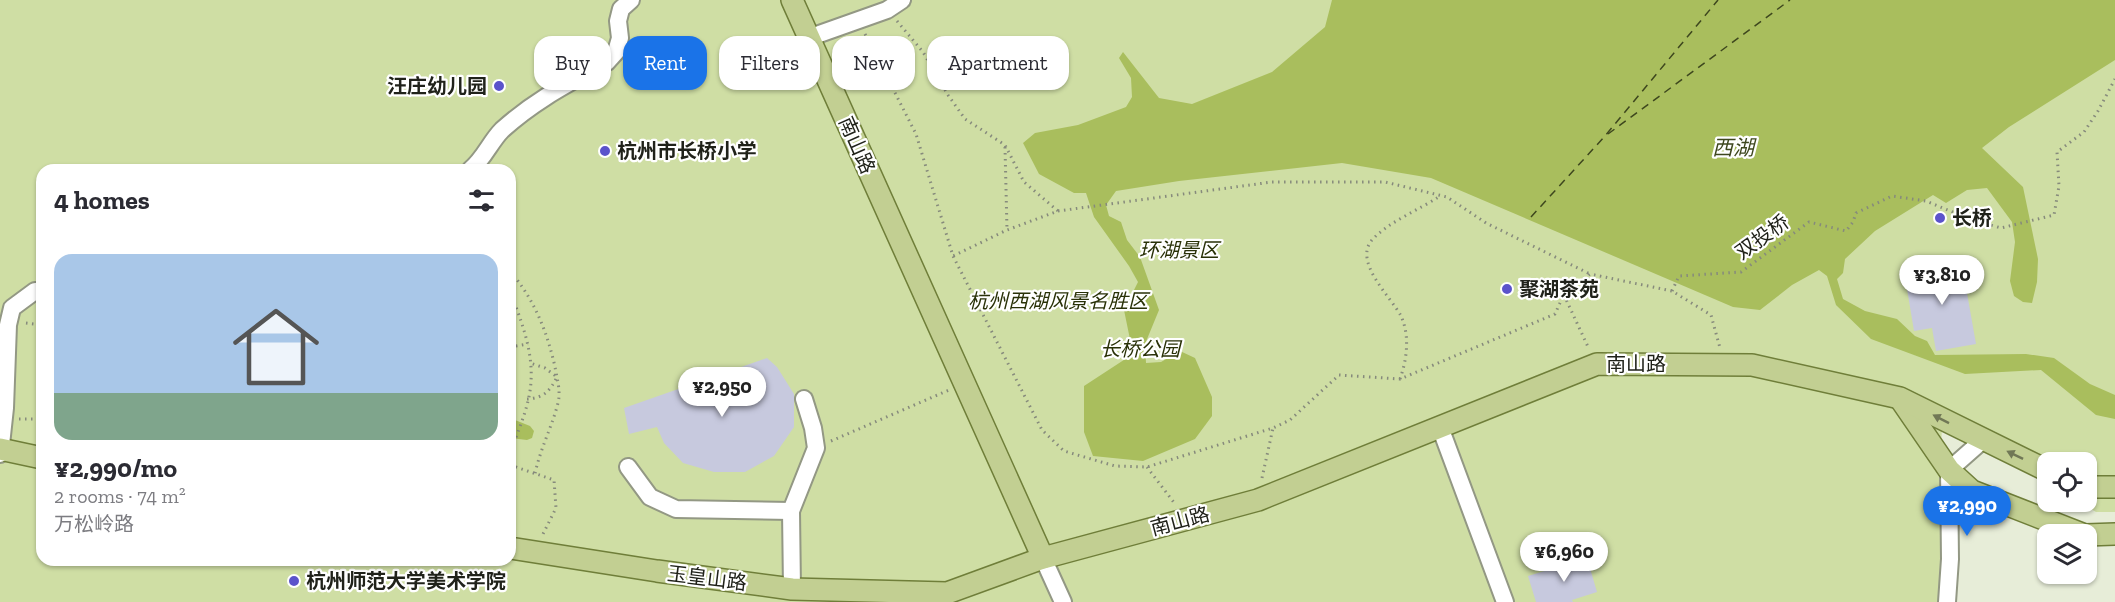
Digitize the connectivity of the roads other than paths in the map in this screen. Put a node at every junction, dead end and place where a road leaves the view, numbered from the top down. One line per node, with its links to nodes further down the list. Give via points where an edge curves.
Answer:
1 (631, 0): 7 (street, via 621,9 620,38 616,52 607,62 533,104 500,133)
2 (792, 0): 4 (main road, 南山路)
3 (902, 0): 5 (street, via 887,10)
4 (807, 36)
5 (814, 36)
6 (820, 65): 25 (main road, 南山路)
7 (477, 164)
8 (36, 291): 13 (street, via 12,308)
9 (1900, 398): 11 (main road, 南山路, via 1752,365 1597,364); 12 (main road, 南山路, one-way to 9); 17 (main road)
10 (804, 399): 20 (street, via 816,448)
11 (1440, 426): 25 (main road, 南山路, via 1258,500); 28 (street)
12 (1983, 440): 15 (main road, 南山路, one-way to 12); 17 (street)
13 (0, 451): 14 (main road)
14 (36, 457)
15 (2037, 466)
16 (628, 467): 20 (street, via 650,497 676,509)
17 (1949, 470): 21 (main road, via 1972,490); 29 (street)
18 (2097, 487): 19 (main road)
19 (2115, 487)
20 (791, 511): 26 (street)
21 (2057, 524)
22 (2115, 534): 23 (main road)
23 (2097, 535)
24 (516, 549): 26 (main road, 玉皇山路)
25 (1043, 558): 26 (main road, 玉皇山路, via 947,593); 27 (street)
26 (792, 589)
27 (1063, 602)
28 (1505, 602)
29 (1947, 602)

